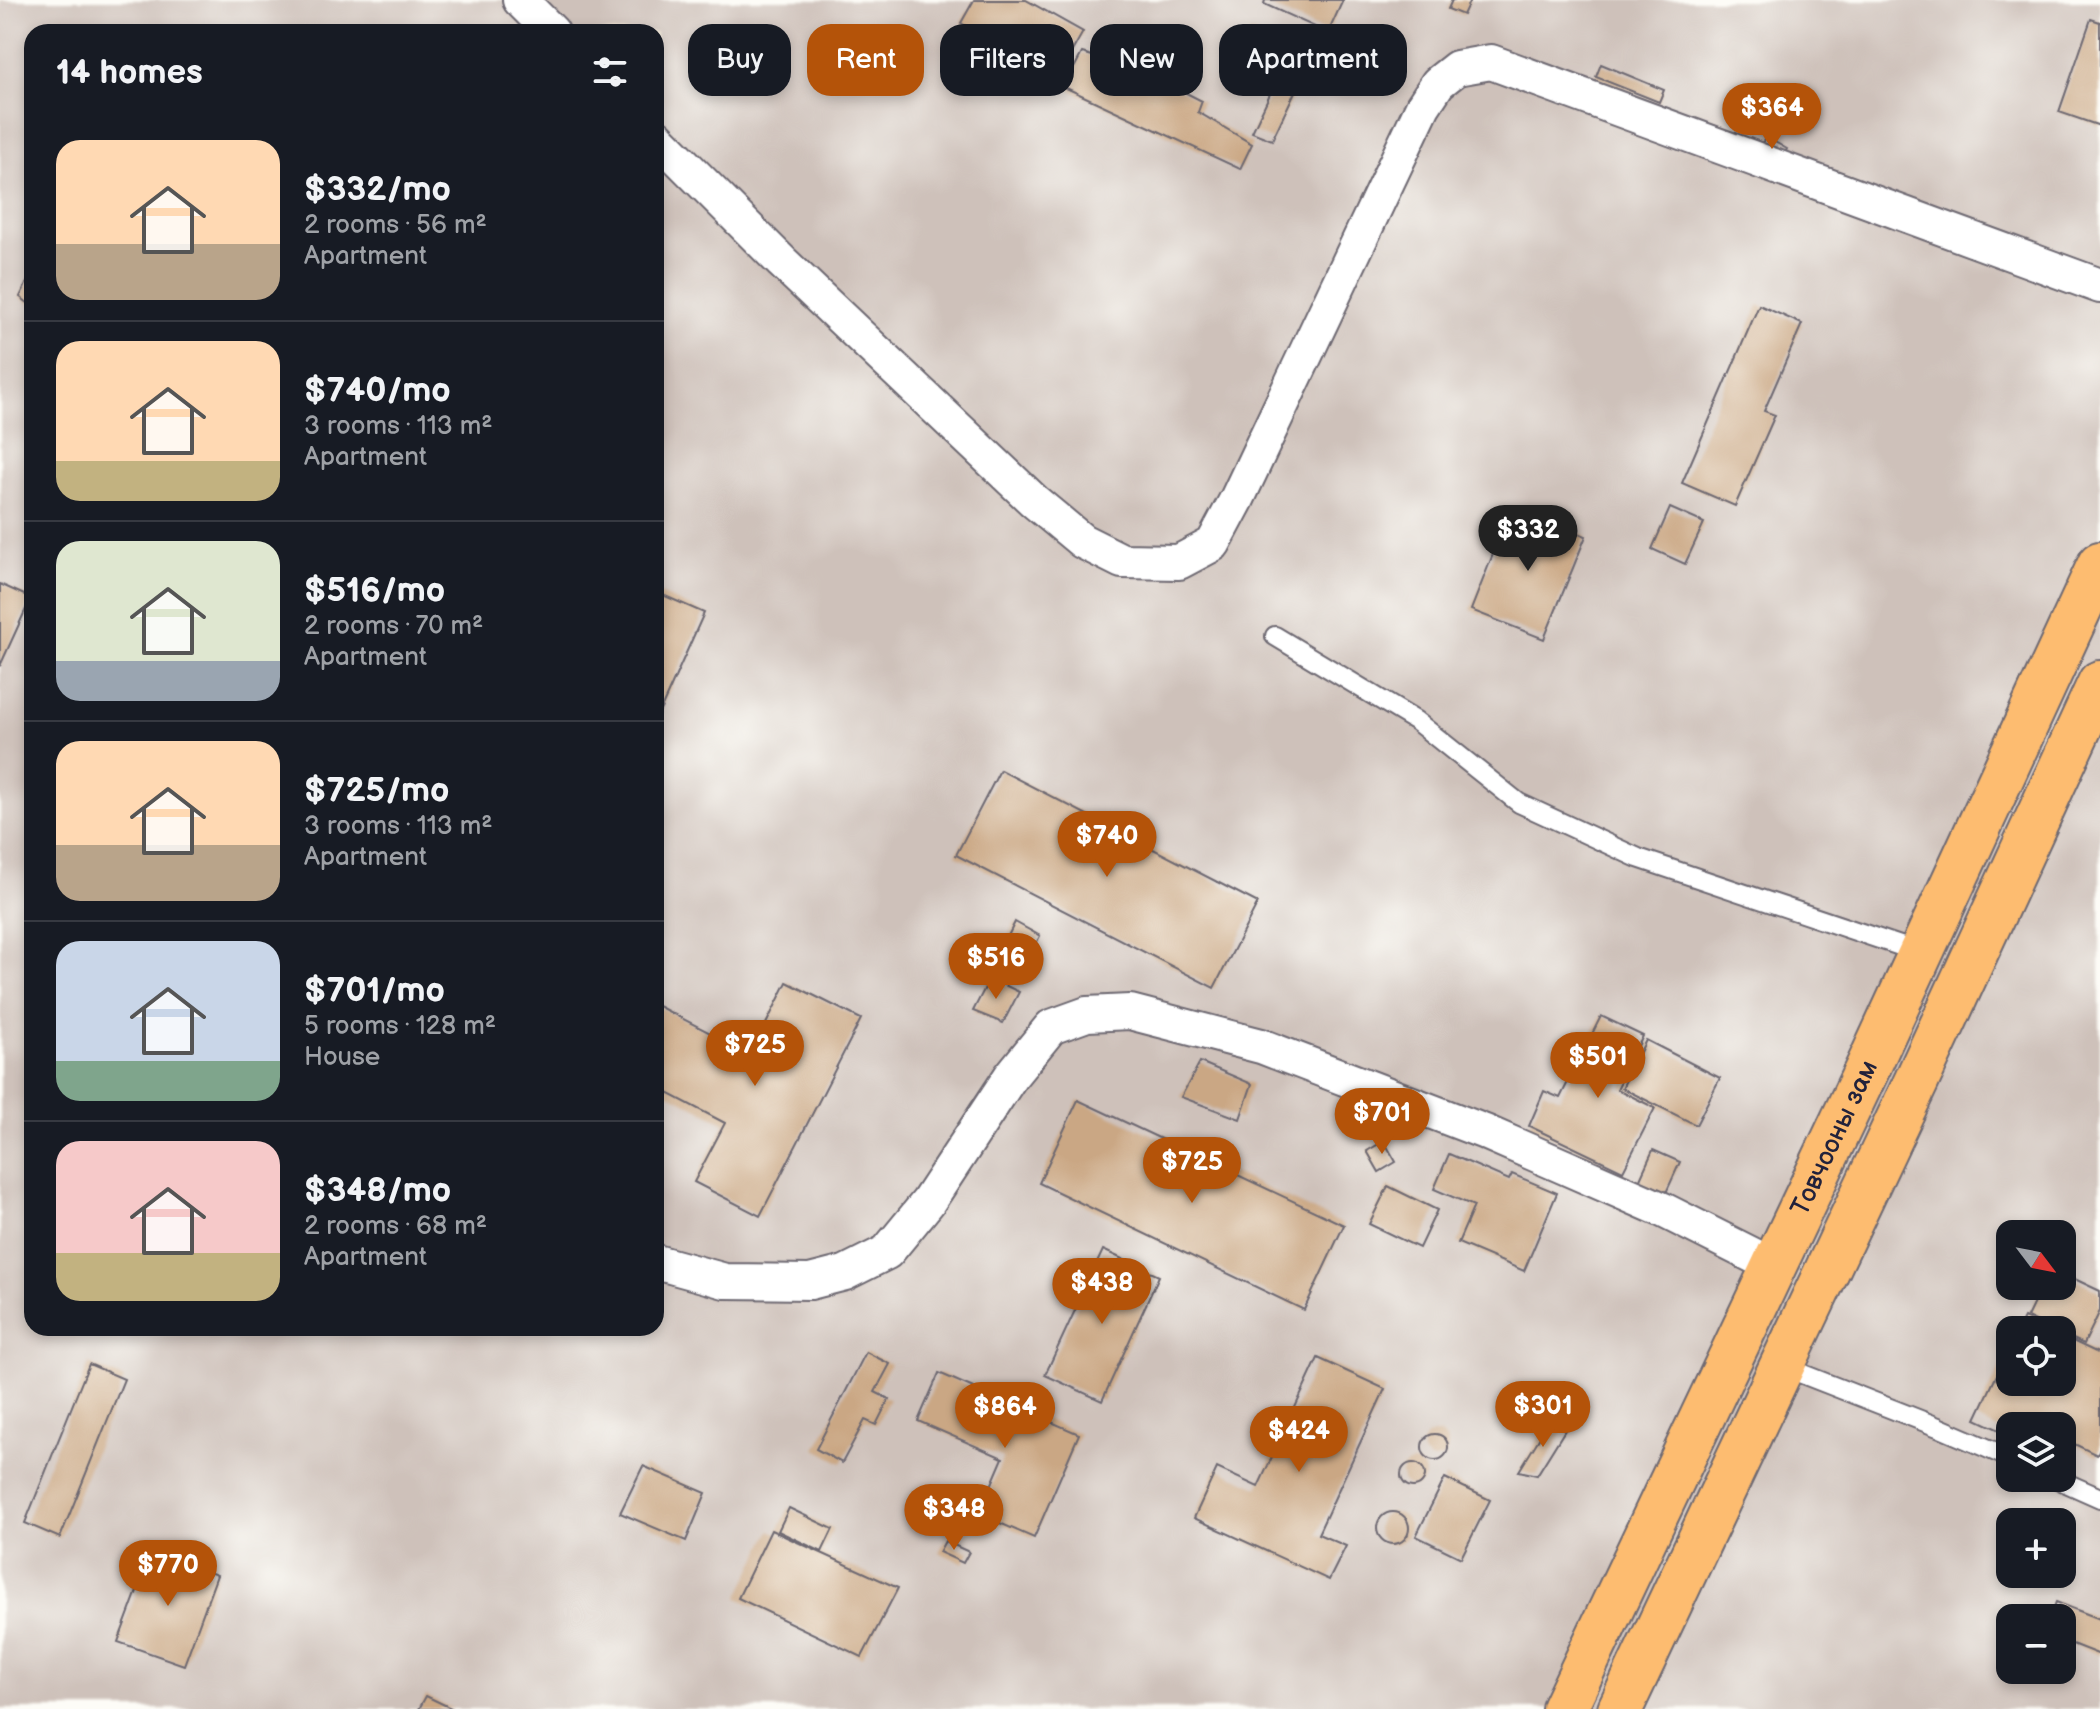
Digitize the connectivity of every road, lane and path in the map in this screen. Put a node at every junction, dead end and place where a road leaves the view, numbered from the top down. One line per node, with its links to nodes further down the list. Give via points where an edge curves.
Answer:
1 (520, 0): 2 (street)
2 (544, 24)
3 (664, 144): 4 (street, via 1034,501 1082,541 1122,561 1179,562 1213,544 1423,106 1438,83 1457,68 1491,62)
4 (2100, 286)
5 (2100, 564): 8 (highway, Товчооны зам)
6 (1275, 636): 8 (lane, via 1416,721 1519,803 1638,858)
7 (2100, 683): 11 (highway, Товчооны зам)
8 (1921, 953): 10 (highway, Товчооны зам)
9 (664, 1264): 10 (street, via 725,1281 810,1282 845,1273 887,1252 1051,1027 1087,1014 1130,1012 1261,1046 1485,1132 1661,1209)
10 (1774, 1266): 15 (highway, Товчооны зам)
11 (1782, 1366): 12 (lane); 16 (highway, Товчооны зам)
12 (1996, 1452)
13 (2076, 1487): 14 (lane)
14 (2100, 1498)
15 (1564, 1709)
16 (1620, 1709)

